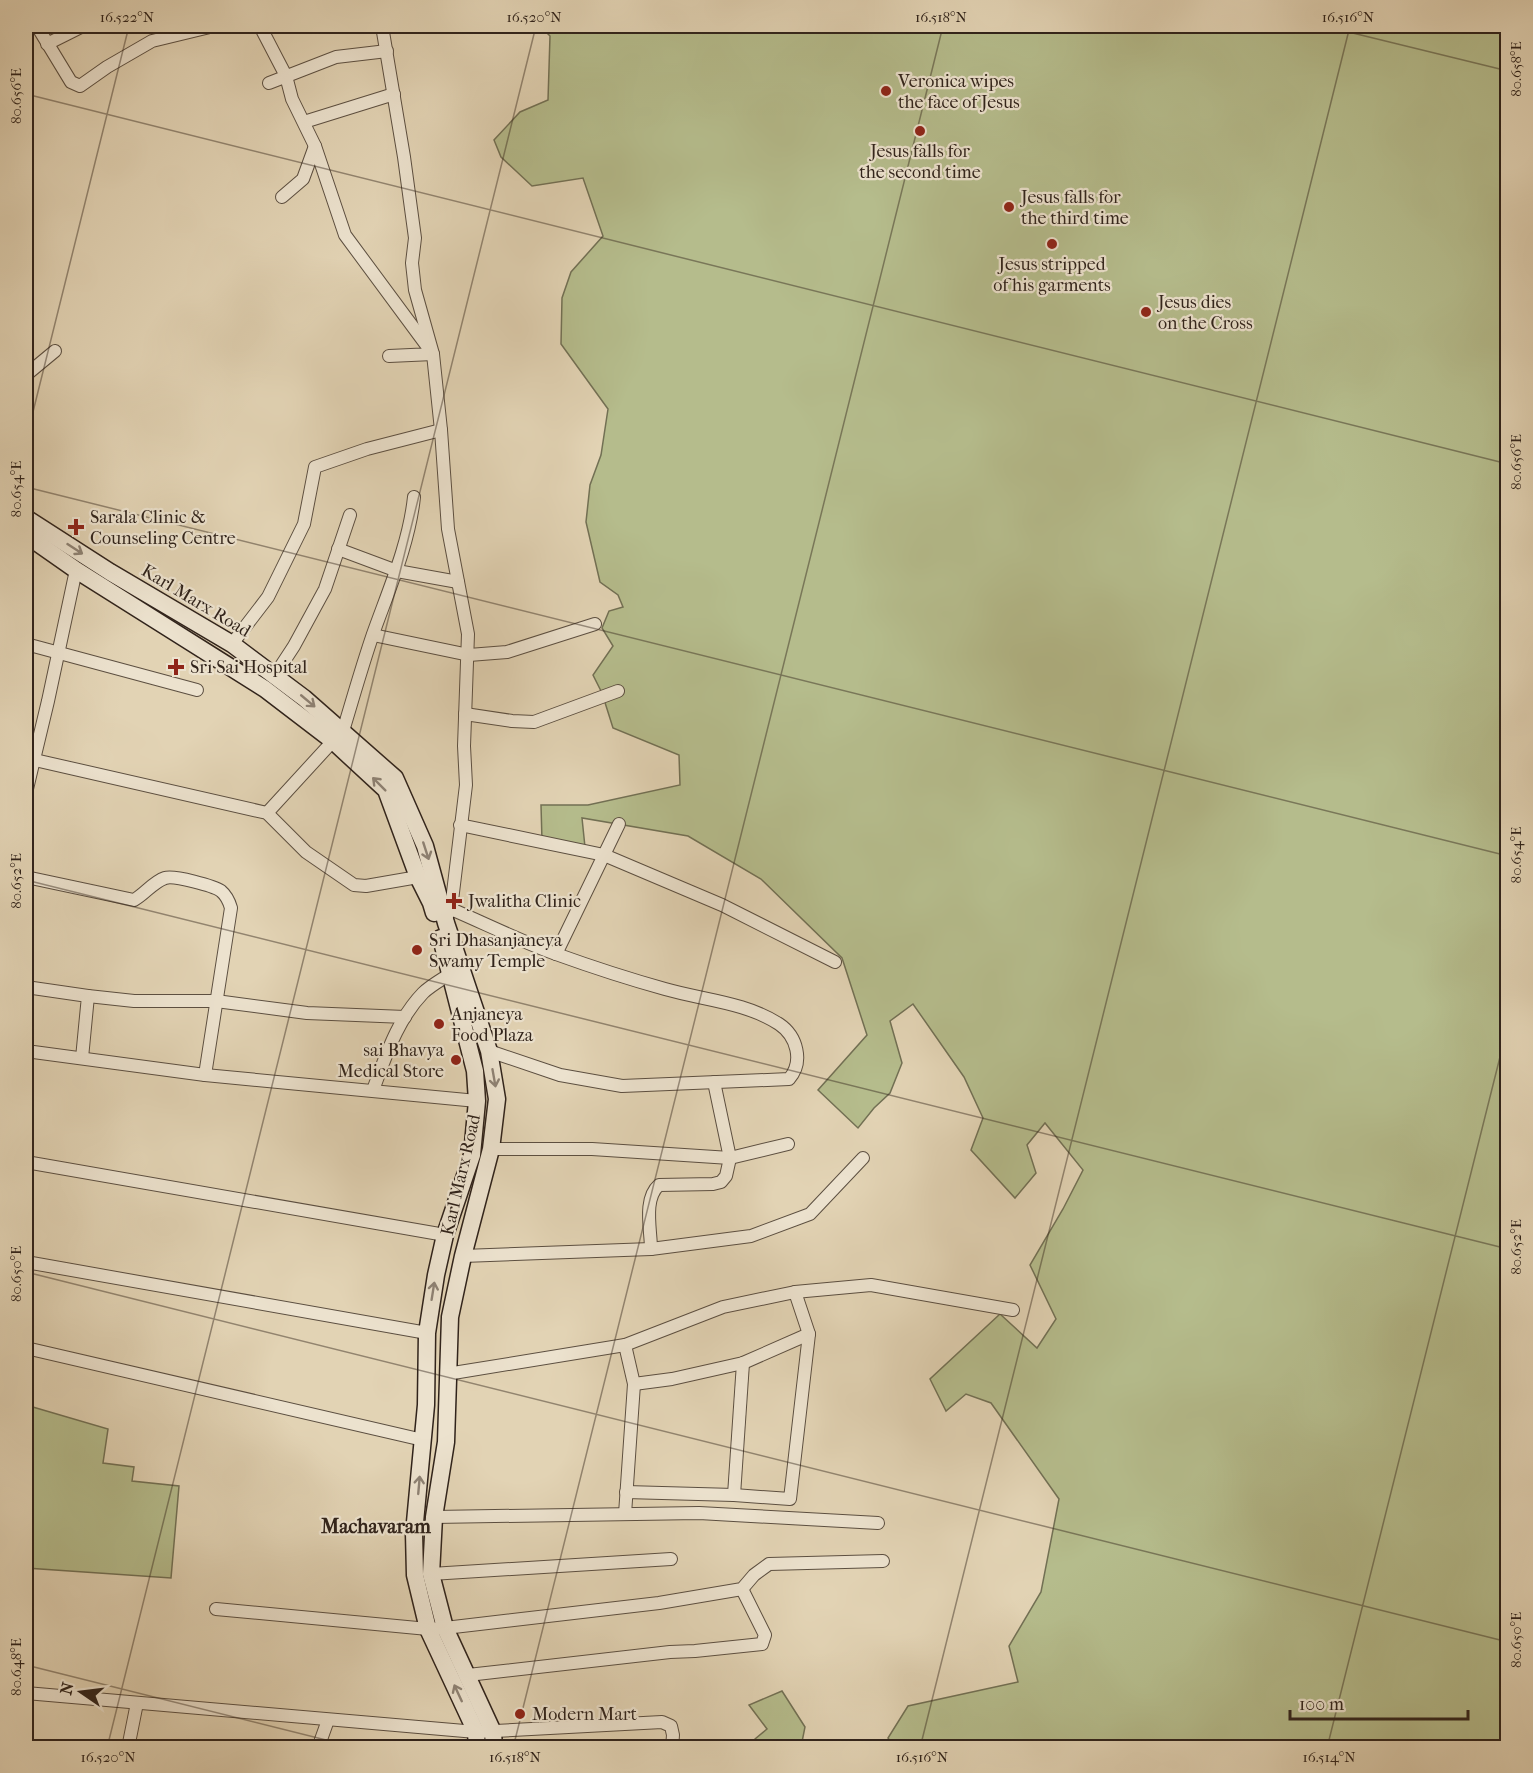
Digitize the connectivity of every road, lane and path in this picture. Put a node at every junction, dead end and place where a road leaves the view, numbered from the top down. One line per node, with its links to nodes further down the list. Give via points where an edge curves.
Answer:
1 (37, 26): 6 (street)
2 (83, 26): 6 (street)
3 (214, 26): 6 (street, via 152,41 80,86 71,82)
4 (260, 26): 8 (street)
5 (382, 26): 7 (street)
6 (47, 44)
7 (387, 51): 8 (street, via 336,57); 10 (street)
8 (286, 76): 9 (street); 11 (street)
9 (269, 83)
10 (394, 94): 11 (street); 15 (street, via 415,238 415,290)
11 (304, 122): 12 (street)
12 (315, 146): 13 (street, via 303,179); 15 (street, via 345,235)
13 (282, 197)
14 (55, 351): 17 (street)
15 (433, 354): 16 (street); 18 (street)
16 (388, 356)
17 (26, 375)
18 (441, 430): 26 (street, via 448,529); 30 (street, via 315,467 304,524 268,597)
19 (414, 497): 25 (street)
20 (350, 515): 23 (street)
21 (26, 518): 30 (main road, Karl Marx Road, one-way to 30)
22 (26, 536): 24 (main road, Karl Marx Road)
23 (338, 549): 25 (street); 33 (street, via 325,588)
24 (76, 570): 31 (street); 37 (main road, Karl Marx Road)
25 (397, 571): 26 (street); 28 (street)
26 (458, 582): 32 (street)
27 (595, 624): 32 (street, via 507,652)
28 (373, 635): 32 (street); 37 (street)
29 (26, 644): 31 (street)
30 (232, 644): 33 (main road, Karl Marx Road)
31 (58, 651): 34 (street); 38 (street)
32 (469, 655): 36 (street)
33 (274, 675): 37 (main road, Karl Marx Road, one-way to 37)
34 (197, 690)
35 (618, 690): 36 (street, via 534,722)
36 (465, 714): 42 (street, via 466,785)
37 (338, 736): 40 (street); 45 (main road, Karl Marx Road, one-way to 37, via 386,790); 46 (main road, Karl Marx Road, one-way to 46, via 395,778 425,846)
38 (30, 759): 39 (street); 40 (street)
39 (26, 794)
40 (267, 813): 45 (street, via 306,852 354,885)
41 (619, 824): 43 (street)
42 (460, 825): 43 (street); 46 (street)
43 (604, 855): 48 (street); 49 (street, via 722,905)
44 (26, 877): 53 (street, via 134,900 167,877 219,890 231,908)
45 (418, 877): 47 (main road, Karl Marx Road, via 431,903)
46 (448, 916): 47 (street); 48 (street); 56 (main road, Karl Marx Road)
47 (441, 940): 50 (main road, Karl Marx Road)
48 (556, 954): 59 (street, via 667,990 721,1001 780,1025 795,1040 798,1061 796,1072 789,1079)
49 (835, 962)
50 (450, 974): 54 (street, via 423,992); 61 (main road, Karl Marx Road, via 475,1071)
51 (26, 987): 52 (street)
52 (88, 996): 53 (street, via 134,1001); 57 (street)
53 (216, 1001): 54 (street, via 307,1013); 58 (street)
54 (405, 1017): 60 (street)
55 (26, 1051): 57 (street)
56 (489, 1051): 59 (street, via 560,1075 622,1086); 63 (main road, Karl Marx Road, one-way to 63, via 497,1099)
57 (82, 1058): 58 (street)
58 (204, 1075): 60 (street)
59 (714, 1082): 64 (street)
60 (373, 1090): 61 (street)
61 (477, 1101): 67 (main road, Karl Marx Road, via 472,1155)
62 (788, 1144): 64 (street)
63 (491, 1149): 64 (street, via 592,1149); 69 (main road, Karl Marx Road)
64 (730, 1158): 68 (street, via 721,1182 659,1185 652,1191)
65 (863, 1158): 68 (street, via 810,1214 751,1236)
66 (26, 1162): 67 (street)
67 (445, 1235): 73 (main road, Karl Marx Road, one-way to 67)
68 (651, 1249): 69 (street)
69 (463, 1256): 78 (main road, Karl Marx Road, via 450,1317)
70 (26, 1262): 73 (street)
71 (795, 1292): 72 (street, via 871,1284); 74 (street); 75 (street, via 723,1306)
72 (1012, 1310)
73 (427, 1333): 80 (main road, Karl Marx Road)
74 (809, 1334): 77 (street); 82 (street, via 790,1499)
75 (625, 1345): 78 (street); 79 (street)
76 (26, 1348): 80 (street)
77 (743, 1363): 79 (street); 82 (street)
78 (447, 1374): 84 (main road, Karl Marx Road, via 446,1442)
79 (634, 1384): 81 (street)
80 (423, 1440): 91 (main road, Karl Marx Road, one-way to 80, via 415,1575 414,1533)
81 (626, 1492): 82 (street); 83 (street)
82 (734, 1495)
83 (626, 1514): 84 (street); 85 (street, via 699,1513)
84 (434, 1517): 88 (main road, Karl Marx Road)
85 (878, 1523)
86 (671, 1559): 88 (street)
87 (883, 1561): 89 (street, via 769,1564)
88 (431, 1574): 91 (main road, Karl Marx Road)
89 (742, 1589): 91 (street, via 659,1603); 92 (street, via 765,1635 762,1644)
90 (216, 1609): 91 (street)
91 (436, 1629): 92 (main road, Karl Marx Road); 96 (main road, Karl Marx Road, one-way to 91)
92 (468, 1675): 97 (main road, Karl Marx Road)
93 (26, 1693): 94 (street)
94 (137, 1703): 95 (street); 98 (street)
95 (328, 1720): 96 (street); 99 (street)
96 (476, 1740): 97 (street)
97 (494, 1740): 100 (street, via 662,1722 671,1726)
98 (128, 1748)
99 (318, 1748)
100 (672, 1748)

